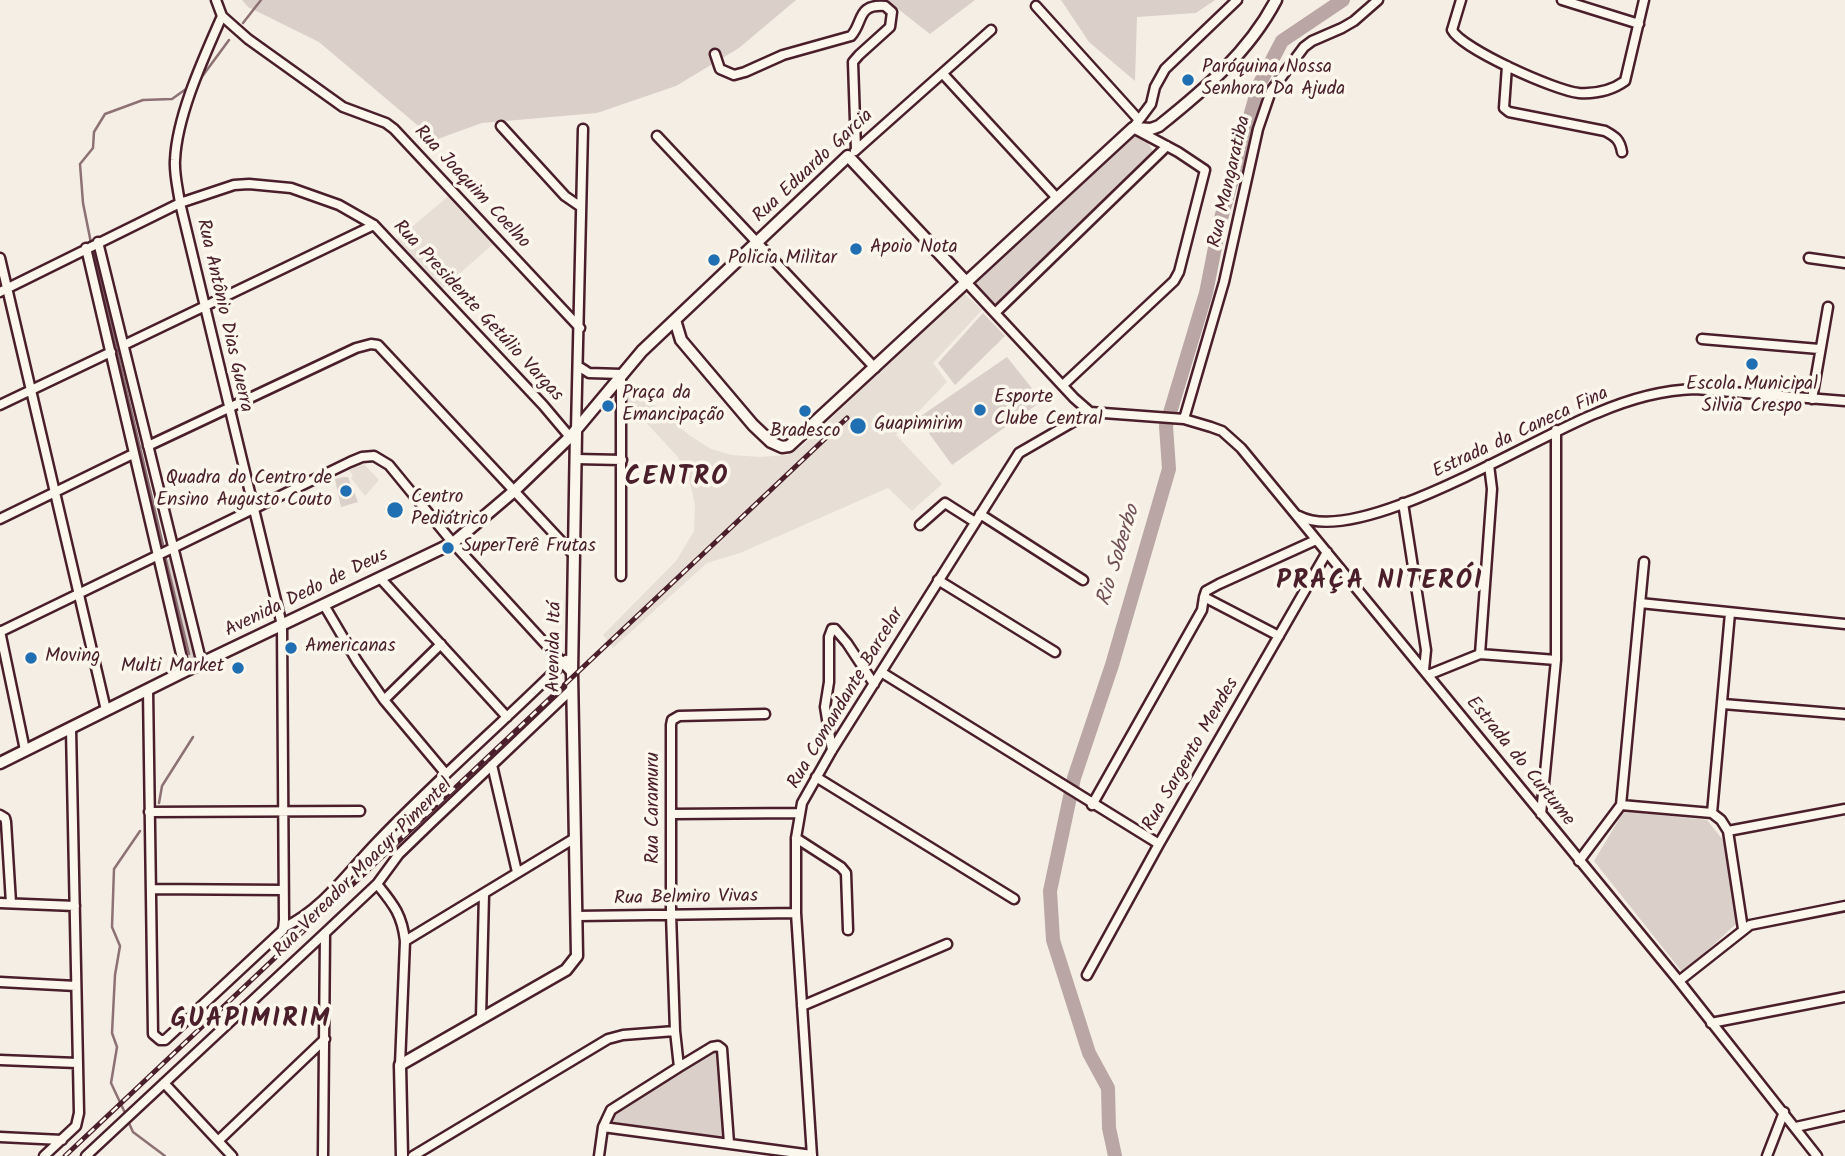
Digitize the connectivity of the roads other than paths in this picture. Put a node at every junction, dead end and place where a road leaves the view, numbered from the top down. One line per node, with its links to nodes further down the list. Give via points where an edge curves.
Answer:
1 (216, 0): 9 (street)
2 (1237, 0): 15 (street, via 1165,69 1151,104)
3 (1276, 0): 17 (main road, via 1249,43)
4 (1378, 0): 60 (street, Rua Mangaratiba, via 1354,21 1304,47 1270,91 1224,282)
5 (1461, 0): 13 (street, via 1452,30 1455,35)
6 (1562, 0): 10 (street)
7 (1644, 0): 10 (street)
8 (1036, 6): 15 (street)
9 (222, 16): 25 (street, Rua Antônio Dias Guerra, via 198,70 176,150); 40 (street, Rua Joaquim Coelho, via 343,107 394,129)
10 (1639, 24): 13 (street, via 1625,81 1613,90 1567,91)
11 (991, 30): 14 (street, Rua Eduardo Garcia)
12 (715, 54): 23 (street, via 720,69 734,75 746,72 783,55 851,36 864,12 886,6 892,12 890,27 859,55 852,69)
13 (1507, 66): 22 (street, via 1504,108 1605,131 1616,137)
14 (943, 74): 23 (street, Rua Eduardo Garcia); 24 (street)
15 (1136, 124): 17 (main road, via 1151,129); 20 (street); 24 (main road)
16 (501, 126): 26 (street, via 565,196)
17 (1158, 126): 20 (street)
18 (583, 129): 26 (street, Avenida Itá)
19 (657, 136): 29 (street)
20 (1157, 141): 21 (street)
21 (1167, 146): 38 (street); 52 (street, via 1205,170 1179,272)
22 (1622, 152)
23 (852, 153): 29 (main road, Rua Eduardo Garcia); 34 (main road)
24 (1058, 198): 34 (main road)
25 (180, 203): 27 (street, Rua Presidente Getúlio Vargas, via 234,185 269,185 311,194); 28 (street, Rua Presidente Getúlio Vargas); 36 (street, Rua Antônio Dias Guerra)
26 (581, 207): 40 (street, Avenida Itá)
27 (374, 225): 36 (street); 61 (street, Rua Presidente Getúlio Vargas)
28 (98, 242): 30 (street, Rua Presidente Getúlio Vargas); 44 (street)
29 (759, 242): 39 (main road, Rua Eduardo Garcia); 48 (street)
30 (86, 248): 35 (street, Rua Presidente Getúlio Vargas); 46 (street)
31 (0, 258): 35 (street)
32 (1809, 258): 33 (street)
33 (1845, 263)
34 (967, 283): 38 (street); 48 (main road)
35 (4, 290): 53 (street)
36 (206, 307): 44 (street); 57 (street, Rua Antônio Dias Guerra)
37 (1828, 307): 45 (street)
38 (995, 313): 52 (street)
39 (675, 320): 41 (main road, Rua Eduardo Garcia); 43 (main road)
40 (580, 328): 47 (street, Avenida Itá)
41 (662, 332): 43 (main road); 50 (main road, Avenida Dedo de Deus)
42 (1702, 339): 45 (street)
43 (681, 340): 48 (main road, via 776,445 789,446)
44 (124, 345): 64 (street)
45 (1819, 349): 54 (street)
46 (111, 352): 53 (street); 65 (street)
47 (578, 366): 49 (street); 51 (street, Avenida Itá)
48 (875, 368)
49 (589, 373): 50 (street); 51 (street)
50 (621, 374): 63 (main road, Avenida Dedo de Deus); 67 (street)
51 (577, 381): 59 (street, Avenida Itá)
52 (1063, 385): 58 (street)
53 (31, 389): 56 (street); 69 (street)
54 (1811, 400): 55 (street, Estrada da Caneca Fina); 62 (street, Estrada da Caneca Fina, via 1686,389 1613,407)
55 (1845, 401)
56 (0, 405)
57 (228, 407): 64 (street); 70 (street, via 363,345 378,345); 72 (street, Rua Antônio Dias Guerra)
58 (1090, 412): 60 (street); 73 (street, Rua Comandante Barcelar, via 1019,453)
59 (576, 416): 61 (street, Rua Presidente Getúlio Vargas, via 569,425); 63 (street, Avenida Itá)
60 (1179, 419): 76 (street, Estrada da Caneca Fina, via 1211,427 1232,439)
61 (559, 423): 63 (street, Rua Presidente Getúlio Vargas)
62 (1556, 430): 68 (street, Estrada da Caneca Fina); 101 (street)
63 (573, 434): 66 (main road, Avenida Itá); 70 (main road, Avenida Dedo de Deus)
64 (148, 446): 79 (street)
65 (133, 454): 69 (street); 82 (street)
66 (576, 459): 67 (street); 81 (main road, Avenida Itá)
67 (621, 460): 84 (street)
68 (1489, 466): 71 (street, Estrada da Caneca Fina); 100 (street, via 1492,489)
69 (55, 491): 74 (street); 88 (street)
70 (513, 492): 78 (main road, Avenida Dedo de Deus); 81 (street)
71 (1403, 503): 76 (street, Estrada da Caneca Fina, via 1348,521); 107 (street)
72 (252, 510): 78 (street, via 350,462 374,456 389,465); 79 (street); 94 (street, Rua Antônio Dias Guerra)
73 (978, 518): 75 (street, via 945,503); 86 (street, Rua Comandante Barcelar); 87 (street)
74 (0, 519)
75 (920, 525)
76 (1310, 526): 77 (street, Estrada do Curtume)
77 (1316, 540): 80 (street, Estrada do Curtume); 89 (street, via 1219,584)
78 (453, 543): 85 (main road, Avenida Dedo de Deus); 102 (street)
79 (173, 549): 82 (street); 103 (street)
80 (1327, 552): 96 (street, Rua Sargento Mendes); 107 (street, Estrada do Curtume)
81 (575, 555): 99 (main road, Avenida Itá)
82 (160, 556): 88 (street); 104 (street)
83 (1644, 562): 90 (street)
84 (621, 576)
85 (380, 578): 91 (main road, Avenida Dedo de Deus); 97 (street)
86 (938, 580): 98 (street); 105 (street, Rua Comandante Barcelar)
87 (1083, 580)
88 (80, 593): 95 (street); 113 (street)
89 (1204, 597): 96 (street); 124 (street, via 1202,610)
90 (1640, 603): 92 (street); 125 (street)
91 (324, 605): 94 (main road, Avenida Dedo de Deus); 111 (street)
92 (1730, 613): 93 (street); 112 (street)
93 (1845, 624)
94 (282, 625): 103 (main road, Avenida Dedo de Deus); 127 (street, Rua Antônio Dias Guerra)
95 (0, 632): 118 (street)
96 (1279, 636): 138 (street, Rua Sargento Mendes)
97 (441, 644): 111 (street); 116 (street)
98 (1055, 652)
99 (573, 653): 102 (street); 106 (main road, Avenida Itá)
100 (1480, 654): 101 (street); 107 (street)
101 (1556, 660): 133 (street)
102 (563, 663): 106 (street); 116 (street)
103 (202, 664): 104 (main road, Avenida Dedo de Deus)
104 (185, 671): 109 (main road, Avenida Dedo de Deus)
105 (881, 672): 108 (street, Rua Comandante Barcelar); 124 (street)
106 (572, 673): 110 (main road, Avenida Itá)
107 (1426, 673): 133 (street, Estrada do Curtume)
108 (874, 684): 119 (street, Rua Comandante Barcelar); 119 (street, via 832,629 825,707)
109 (148, 690): 113 (main road, Avenida Dedo de Deus); 129 (street)
110 (572, 690): 121 (street, Rua Vereador Moacyr Pimentel); 136 (main road, Avenida Itá)
111 (384, 700): 122 (street)
112 (1723, 704): 115 (street); 131 (street)
113 (106, 710): 117 (main road, Avenida Dedo de Deus)
114 (765, 714): 132 (street, Rua Caramuru, via 678,716 673,720)
115 (1845, 714)
116 (507, 717): 122 (street)
117 (71, 729): 118 (main road, Avenida Dedo de Deus); 148 (street)
118 (25, 750): 120 (main road, Avenida Dedo de Deus)
119 (832, 750): 123 (street, Rua Comandante Barcelar)
120 (0, 763)
121 (492, 765): 140 (street); 141 (street, Rua Vereador Moacyr Pimentel, via 399,854)
122 (446, 774): 153 (street, via 329,896 304,918)
123 (816, 778): 130 (street, Rua Comandante Barcelar); 145 (street)
124 (1092, 805): 138 (street)
125 (1621, 805): 131 (street); 139 (street)
126 (1845, 808): 135 (street)
127 (282, 810): 128 (street); 129 (street); 143 (street, Rua Antônio Dias Guerra)
128 (360, 811)
129 (149, 812): 142 (street)
130 (799, 813): 132 (street); 137 (street, Rua Comandante Barcelar)
131 (1712, 813): 135 (street)
132 (672, 814): 151 (street, Rua Caramuru)
133 (1541, 814): 139 (street, Estrada do Curtume)
134 (0, 815): 147 (street, via 6,822)
135 (1728, 831): 154 (street)
136 (575, 838): 140 (street); 152 (main road, Avenida Itá)
137 (796, 838): 150 (street, Rua Comandante Barcelar); 155 (street, via 846,873)
138 (1159, 844): 159 (street, Rua Sargento Mendes)
139 (1579, 861): 160 (street, Estrada do Curtume)
140 (517, 872): 144 (street)
141 (377, 884): 156 (street, Rua Vereador Moacyr Pimentel); 157 (street, via 399,912)
142 (151, 889): 143 (street); 153 (street, via 153,1034 160,1040)
143 (283, 890): 153 (street, Rua Antônio Dias Guerra)
144 (484, 894): 157 (street); 165 (street)
145 (1014, 899)
146 (0, 902): 147 (street)
147 (11, 903): 148 (street)
148 (75, 906): 162 (street)
149 (1845, 906): 154 (street, via 1765,920)
150 (796, 913): 151 (street, Rua Belmiro Vivas); 164 (street, Rua Comandante Barcelar)
151 (671, 914): 152 (street, Rua Belmiro Vivas); 167 (street, Rua Caramuru)
152 (577, 916): 165 (main road, Avenida Itá, via 574,963)
153 (284, 924)
154 (1743, 929): 160 (street)
155 (848, 930)
156 (325, 933): 168 (street); 173 (street, Rua Vereador Moacyr Pimentel)
157 (405, 941): 171 (street)
158 (947, 944): 164 (street)
159 (1087, 975)
160 (1679, 981): 166 (street, Estrada do Curtume)
161 (0, 982): 162 (street)
162 (76, 986): 170 (street)
163 (1845, 998): 166 (street)
164 (802, 1006): 189 (street, Rua Comandante Barcelar)
165 (481, 1018): 171 (main road, Avenida Itá)
166 (1711, 1023): 174 (street, Estrada do Curtume)
167 (675, 1031): 172 (street, Rua Caramuru); 187 (street, via 608,1039)
168 (325, 1039): 180 (street); 185 (street)
169 (0, 1060): 170 (street)
170 (77, 1063): 179 (street, via 78,1119)
171 (401, 1065): 186 (main road)
172 (679, 1067): 177 (street, via 611,1110); 181 (street, via 712,1047 722,1049)
173 (164, 1083): 180 (street); 182 (street, Rua Vereador Moacyr Pimentel)
174 (1784, 1112): 176 (street, Estrada do Curtume); 190 (street)
175 (1845, 1116): 176 (street)
176 (1796, 1126): 191 (street, Estrada do Curtume)
177 (603, 1127): 181 (street); 188 (street)
178 (0, 1137): 179 (street)
179 (62, 1140): 183 (street)
180 (218, 1141): 184 (street)
181 (729, 1143): 189 (street)
182 (91, 1154)
183 (44, 1156)
184 (232, 1156)
185 (323, 1156)
186 (402, 1156)
187 (412, 1156)
188 (599, 1156)
189 (812, 1156)
190 (1767, 1156)
191 (1817, 1156)

